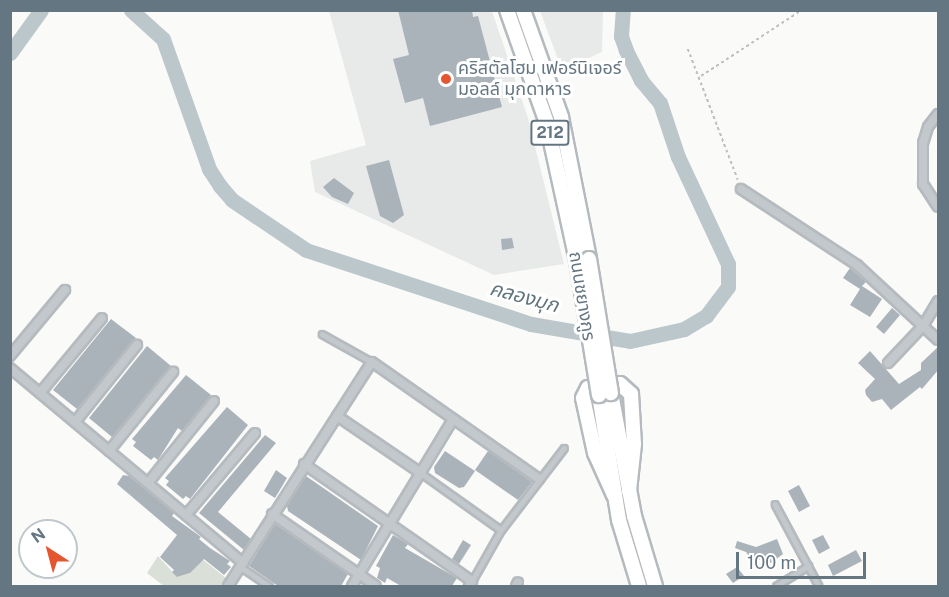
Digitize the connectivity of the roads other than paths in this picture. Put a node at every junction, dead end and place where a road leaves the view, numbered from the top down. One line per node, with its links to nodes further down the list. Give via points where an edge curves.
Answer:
1 (507, 10): 6 (main road, ถนนชยางกูร / 212, via 548,123)
2 (524, 10): 6 (main road, ถนนชยางกูร / 212, via 561,117)
3 (939, 114): 5 (street, via 928,127 923,184 927,196)
4 (741, 189): 10 (street, via 857,265)
5 (939, 207)
6 (583, 260): 20 (main road, ถนนชยางกูร / 212, bridge)
7 (65, 290): 14 (street)
8 (939, 301): 10 (street)
9 (102, 318): 19 (street)
10 (923, 326): 12 (street); 16 (street)
11 (322, 334): 15 (lane)
12 (939, 340)
13 (137, 345): 24 (street)
14 (10, 356)
15 (372, 362): 22 (street); 23 (street)
16 (888, 363)
17 (10, 368): 19 (street)
18 (173, 372): 27 (street)
19 (40, 393): 24 (street)
20 (605, 394): 32 (main road, ถนนชยางกูร / 212); 33 (main road, ถนนชยางกูร / 212)
21 (214, 401): 31 (street)
22 (337, 416): 28 (street); 29 (street)
23 (453, 419): 29 (street); 30 (street)
24 (75, 422): 27 (street)
25 (255, 432): 36 (street)
26 (564, 448): 30 (lane)
27 (109, 451): 31 (street)
28 (303, 464): 35 (street); 37 (street)
29 (421, 473): 37 (street); 38 (lane)
30 (539, 479): 38 (lane)
31 (148, 483): 36 (street)
32 (629, 491): 33 (main road, via 634,444 631,394 620,384 588,388 583,398 595,453); 48 (main road, ถนนชยางกูร / 212)
33 (614, 495): 47 (main road, ถนนชยางกูร / 212)
34 (775, 504): 40 (lane)
35 (272, 514): 39 (street); 41 (street)
36 (186, 515): 39 (street)
37 (388, 525): 41 (street); 42 (street)
38 (501, 530): 42 (lane)
39 (242, 565): 43 (street); 44 (lane)
40 (808, 566): 49 (lane); 50 (lane)
41 (358, 575): 45 (street); 46 (street)
42 (470, 584)
43 (228, 586)
44 (269, 586)
45 (352, 586)
46 (376, 586)
47 (639, 586)
48 (655, 586)
49 (776, 586)
50 (819, 586)

